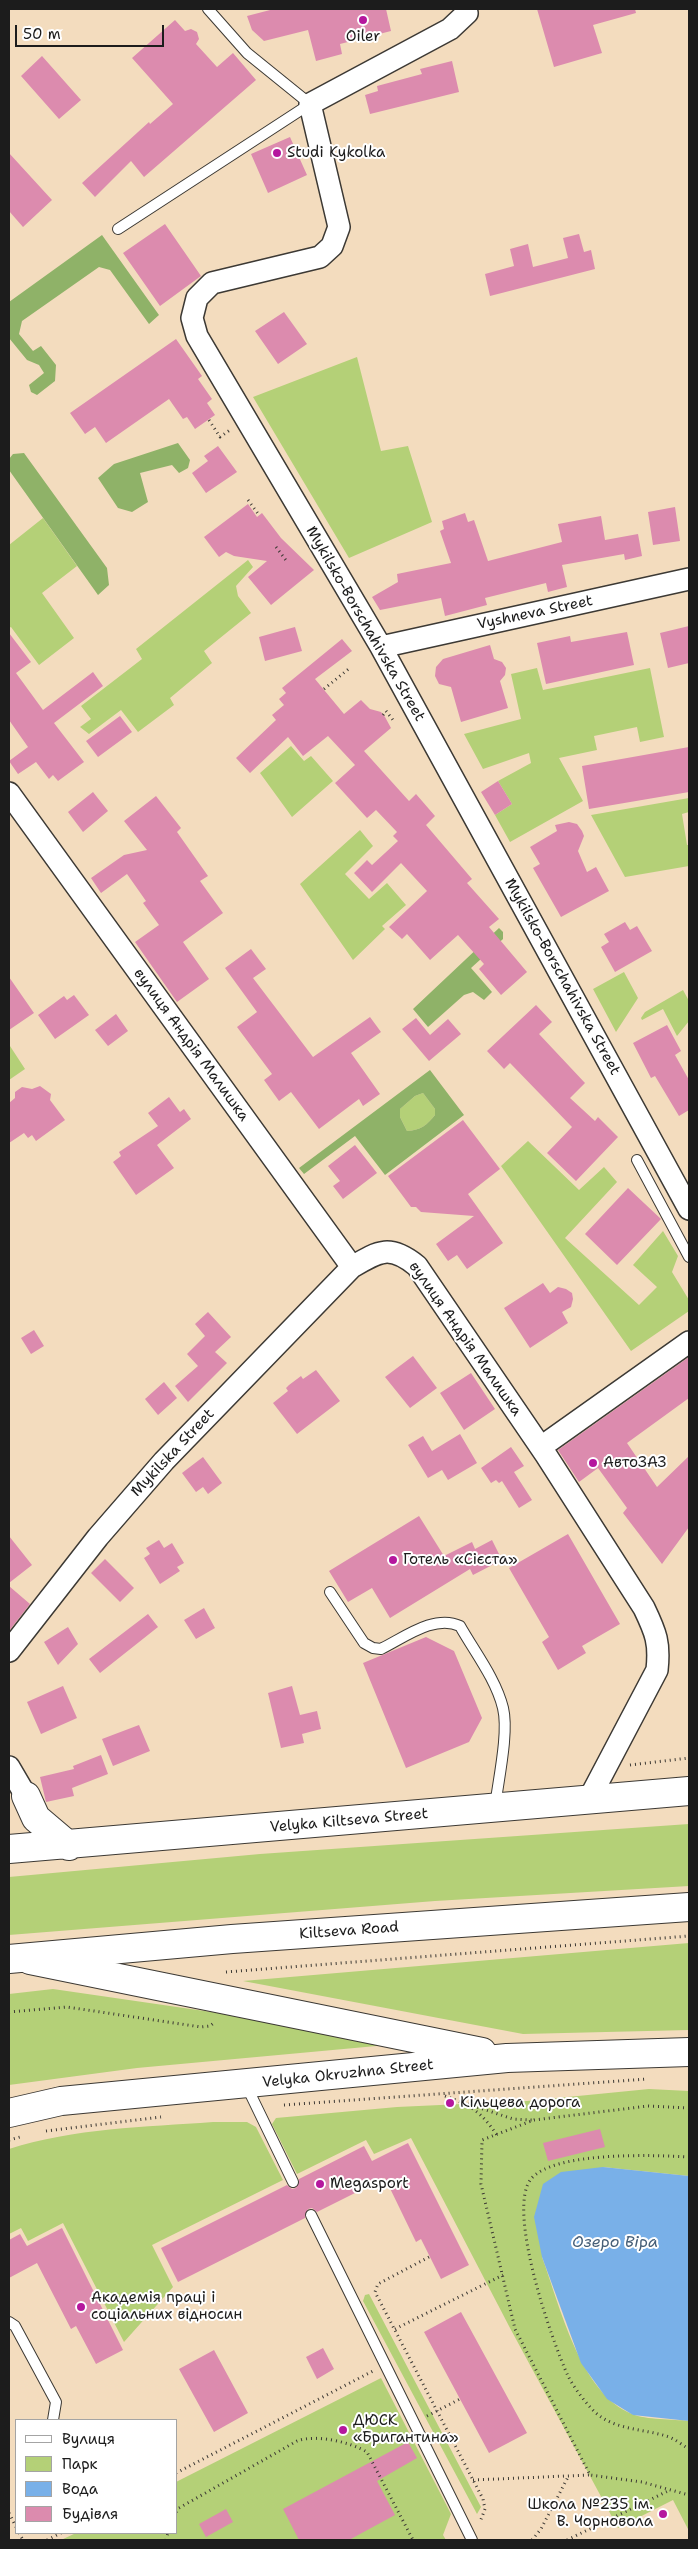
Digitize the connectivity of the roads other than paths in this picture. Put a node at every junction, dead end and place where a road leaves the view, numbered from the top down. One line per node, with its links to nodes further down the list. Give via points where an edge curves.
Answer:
1 (208, 9): 3 (lane, via 247,53)
2 (466, 9): 3 (street, via 467,14 450,29)
3 (310, 104): 4 (lane); 6 (street, Mykilsko-Borschahivska Street, via 339,227 332,246 320,257 212,282 197,298 192,318 197,336)
4 (118, 230)
5 (689, 579): 6 (street, Vyshneva Street)
6 (381, 647): 9 (street, Mykilsko-Borschahivska Street)
7 (9, 793): 13 (street, вулиця Андрія Малишка)
8 (637, 1160): 10 (lane)
9 (671, 1176): 10 (lane); 11 (street, Mykilsko-Borschahivska Street)
10 (655, 1194): 12 (lane)
11 (689, 1208)
12 (689, 1257)
13 (352, 1267): 15 (street, вулиця Андрія Малишка, via 376,1253 391,1251 403,1255 417,1266); 17 (street, Mykilska Street, via 164,1460 98,1537)
14 (689, 1342): 15 (street)
15 (541, 1447): 21 (street, вулиця Андрія Малишка, via 644,1608 660,1648 657,1670)
16 (330, 1592): 22 (lane, via 364,1643 373,1648 381,1649 438,1621 450,1621 460,1626 503,1708 505,1725)
17 (9, 1651)
18 (9, 1766): 20 (street)
19 (689, 1791): 21 (main road, Velyka Kiltseva Street)
20 (21, 1796): 23 (main road, via 36,1818)
21 (588, 1801): 22 (main road, Velyka Kiltseva Street)
22 (494, 1809): 23 (main road, Velyka Kiltseva Street)
23 (69, 1846): 24 (main road, Velyka Kiltseva Street)
24 (9, 1849)
25 (689, 1907): 26 (main road, Kiltseva Road, via 232,1939)
26 (14, 1958): 28 (main road)
27 (689, 2052): 28 (main road, Velyka Okruzhna Street)
28 (507, 2058): 29 (main road, Velyka Okruzhna Street)
29 (251, 2096): 30 (main road, Velyka Okruzhna Street, via 61,2101); 31 (lane)
30 (9, 2113)
31 (293, 2182)
32 (310, 2215): 35 (lane)
33 (9, 2322): 34 (lane, via 15,2326 56,2402)
34 (53, 2419)
35 (472, 2539)

